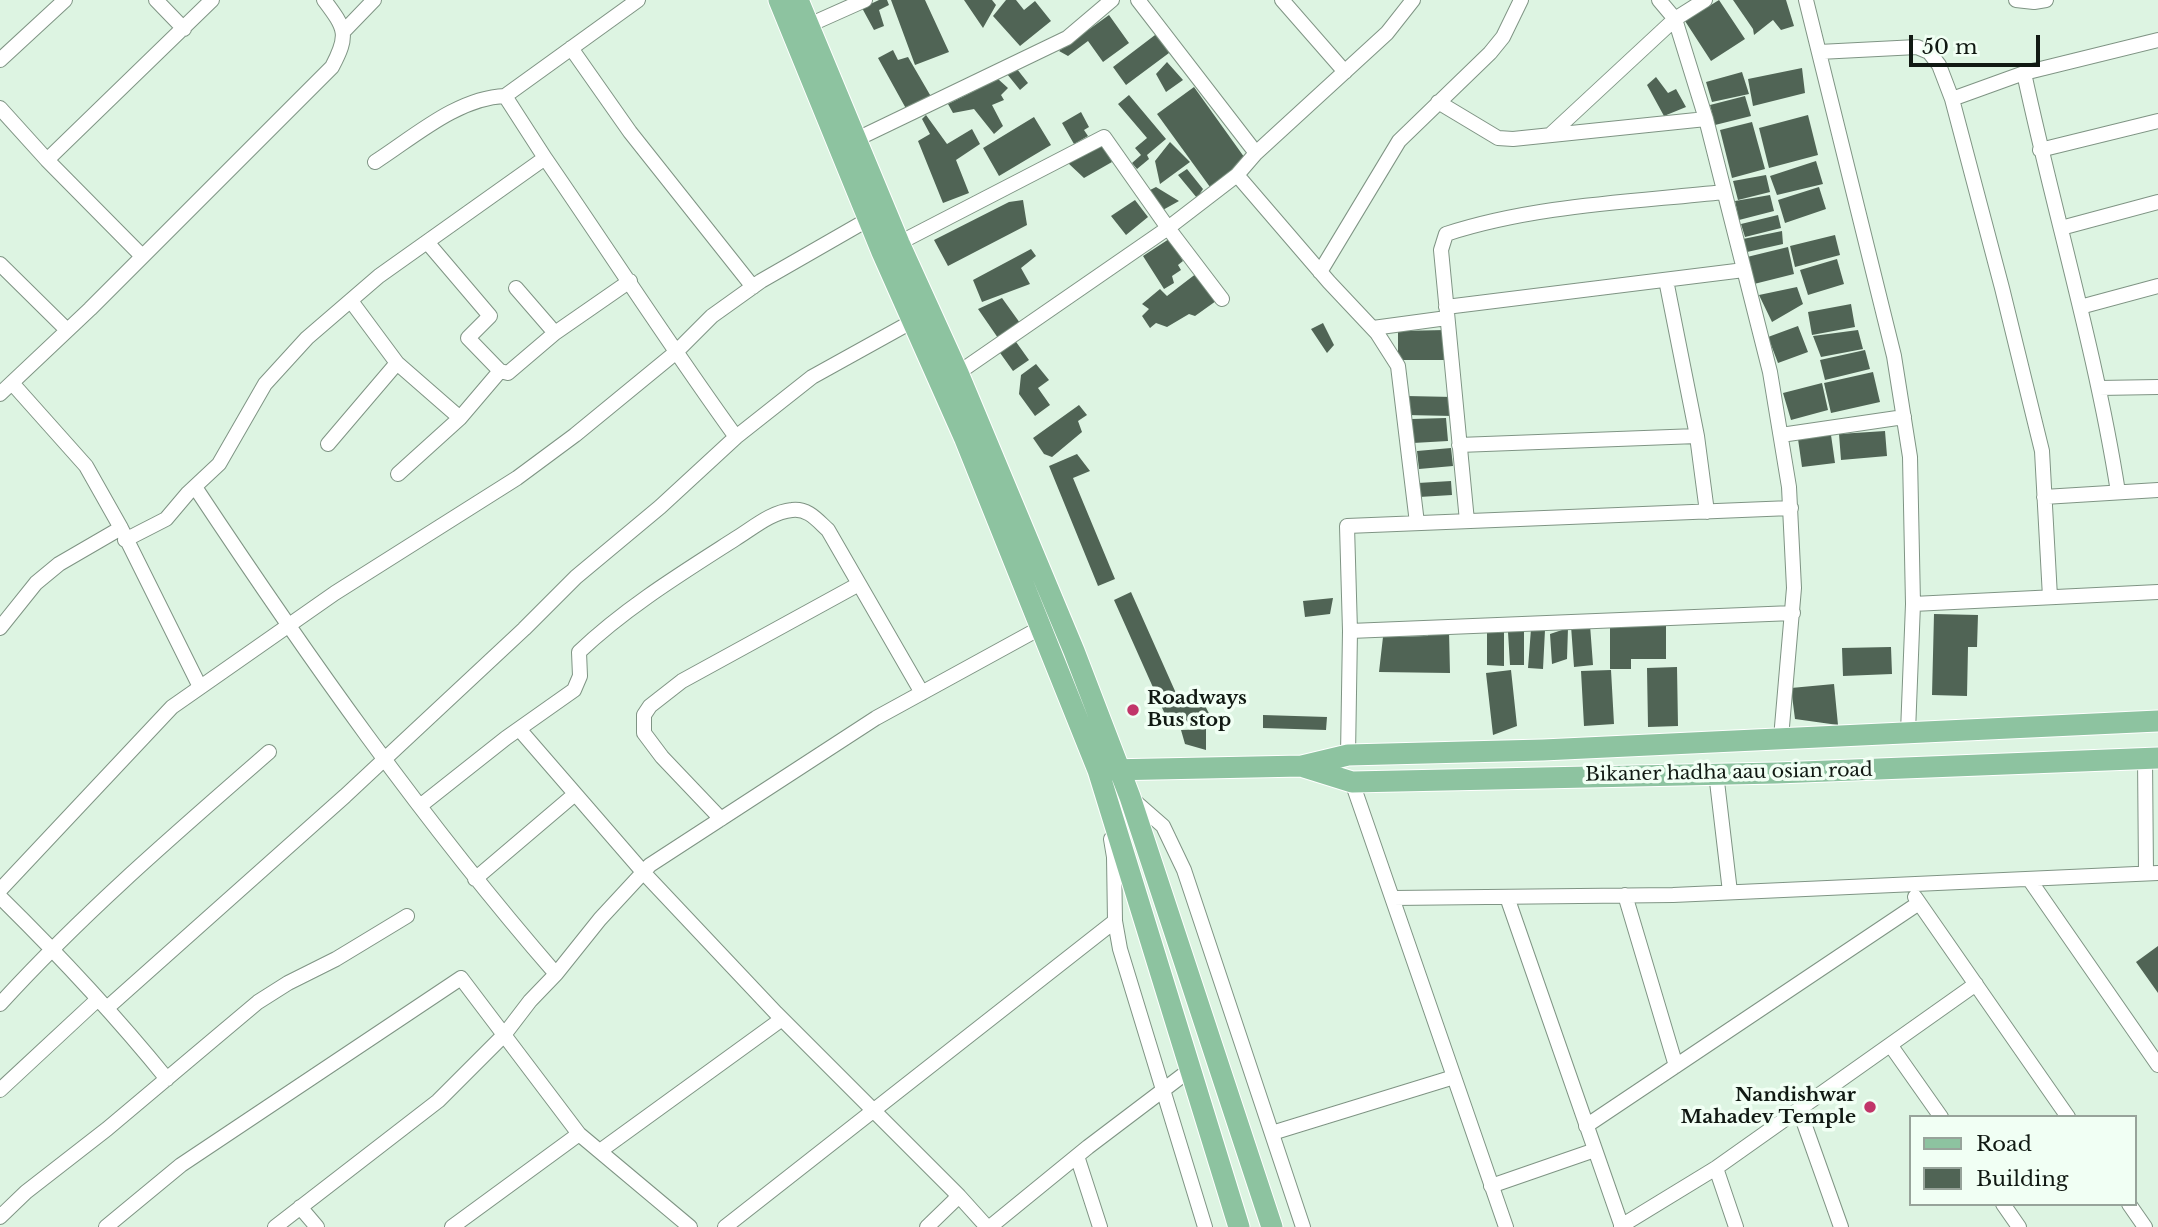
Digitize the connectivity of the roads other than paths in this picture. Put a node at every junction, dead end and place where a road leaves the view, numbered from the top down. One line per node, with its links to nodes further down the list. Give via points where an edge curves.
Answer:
1 (65, 0): 27 (street)
2 (156, 0): 22 (street)
3 (212, 0): 22 (street)
4 (324, 0): 23 (street)
5 (374, 0): 23 (street)
6 (638, 0): 25 (street)
7 (779, 0): 46 (main road)
8 (798, 0): 21 (main road)
9 (864, 0): 21 (street)
10 (1138, 0): 39 (street)
11 (1282, 0): 28 (street)
12 (1413, 0): 28 (street, via 1387,33)
13 (1521, 0): 32 (street, via 1490,53)
14 (1659, 0): 20 (street)
15 (1704, 0): 20 (street)
16 (1806, 0): 26 (street)
17 (2016, 0): 18 (street)
18 (2046, 0)
19 (1106, 2): 37 (street, via 1066,38)
20 (1675, 19): 34 (street); 36 (street)
21 (809, 25): 37 (main road)
22 (184, 29): 41 (street)
23 (344, 31): 51 (street, via 343,47 332,67)
24 (2158, 40): 29 (street)
25 (571, 48): 30 (street); 58 (street, via 630,132)
26 (1819, 52): 31 (street, via 1917,47 1929,52 1939,65); 76 (street, via 1894,356)
27 (0, 60)
28 (1345, 72): 39 (street)
29 (2024, 73): 31 (street); 38 (street)
30 (505, 96): 40 (street); 42 (street, via 452,113)
31 (1952, 99): 87 (street, via 2042,451)
32 (1438, 102): 36 (street, via 1498,138); 54 (street, via 1399,141)
33 (0, 108): 41 (street)
34 (1706, 119): 36 (street); 44 (street)
35 (2158, 121): 38 (street)
36 (1550, 135)
37 (857, 139): 50 (main road)
38 (2040, 150): 48 (street)
39 (1256, 153): 43 (street)
40 (545, 158): 49 (street); 56 (street)
41 (47, 159): 51 (street)
42 (375, 162)
43 (1237, 175): 47 (street); 54 (street)
44 (1724, 192): 53 (street); 63 (street, via 1527,214 1446,234 1441,250)
45 (2158, 202): 48 (street)
46 (869, 219): 58 (street); 64 (main road)
47 (1168, 228): 50 (street, via 1104,137); 60 (street); 71 (street)
48 (2061, 228): 62 (street)
49 (427, 242): 61 (street); 70 (street, via 490,316 468,338)
50 (899, 243): 71 (main road)
51 (142, 256): 66 (street)
52 (0, 264): 66 (street)
53 (1744, 270): 55 (street); 78 (street)
54 (1320, 272): 65 (street)
55 (1667, 280): 63 (street); 79 (street)
56 (630, 281): 67 (street); 68 (street)
57 (2158, 286): 62 (street)
58 (753, 287): 68 (street, via 712,316)
59 (516, 288): 67 (street)
60 (1222, 299)
61 (351, 301): 69 (street); 84 (street, via 307,338 265,384 219,464)
62 (2080, 307): 74 (street)
63 (1447, 313): 65 (street); 82 (street)
64 (913, 321): 80 (street, via 812,377); 99 (main road)
65 (1373, 328): 91 (street, via 1398,366)
66 (67, 330): 72 (street)
67 (555, 332): 70 (street, via 508,373)
68 (675, 353): 80 (street); 98 (street, via 517,478)
69 (397, 363): 77 (street); 81 (street)
70 (500, 371): 77 (street)
71 (958, 373): 113 (main road, via 1074,651)
72 (12, 383): 75 (street); 92 (street, via 86,466)
73 (2158, 387): 74 (street)
74 (2099, 388): 86 (street)
75 (0, 394)
76 (1904, 417): 78 (street); 96 (street, via 1910,457)
77 (460, 418): 83 (street)
78 (1781, 435): 88 (street)
79 (1697, 436): 82 (street); 89 (street)
80 (736, 437): 110 (street, via 576,577)
81 (328, 444)
82 (1459, 445): 90 (street)
83 (398, 474)
84 (195, 487): 92 (street, via 166,519); 98 (street)
85 (2158, 490): 86 (street)
86 (2118, 492): 87 (street)
87 (2044, 498): 95 (street)
88 (1791, 508): 89 (street); 97 (street)
89 (1707, 512): 90 (street)
90 (1467, 521): 91 (street)
91 (1417, 523): 101 (street, via 1347,526)
92 (123, 534): 100 (street, via 59,564 36,583); 102 (street)
93 (859, 584): 103 (street); 105 (street, via 828,530 808,512 773,515 598,634 579,652 580,676 574,690); 119 (street, via 682,681 644,715 644,733)
94 (2158, 592): 95 (street)
95 (2049, 597): 96 (street)
96 (1913, 604): 106 (street)
97 (1793, 613): 101 (street); 107 (street)
98 (287, 626): 102 (street); 110 (street)
99 (1042, 627): 103 (street); 113 (main road)
100 (0, 628)
101 (1350, 631): 109 (street)
102 (200, 687): 125 (street, via 172,707)
103 (922, 693): 119 (street)
104 (2158, 721): 106 (main road, Bikaner hadha aau osian road)
105 (519, 729): 116 (street); 118 (street)
106 (1908, 732): 107 (main road, Bikaner hadha aau osian road)
107 (1781, 738): 109 (main road, Bikaner hadha aau osian road)
108 (268, 752): 134 (street)
109 (1348, 755): 112 (main road, Bikaner hadha aau osian road)
110 (384, 758): 118 (street); 138 (street)
111 (2152, 758): 114 (main road, Bikaner hadha aau osian road); 121 (street)
112 (1302, 766): 113 (main road, Bikaner hadha aau osian road); 115 (main road, Bikaner hadha aau osian road)
113 (1109, 770): 117 (main road); 133 (street); 144 (main road)
114 (1716, 773): 115 (main road, Bikaner hadha aau osian road); 126 (street)
115 (1352, 782): 130 (street)
116 (575, 794): 120 (street); 122 (street)
117 (1130, 797): 154 (street, via 1163,826 1184,870); 177 (main road)
118 (420, 806): 122 (street)
119 (721, 819): 120 (street)
120 (643, 872): 135 (street); 139 (street)
121 (2154, 874): 123 (street)
122 (475, 879): 135 (street)
123 (2029, 879): 124 (street); 142 (street)
124 (1906, 885): 126 (street); 131 (street)
125 (0, 890)
126 (1730, 892): 127 (street)
127 (1625, 895): 129 (street); 143 (street)
128 (0, 897): 134 (street)
129 (1507, 897): 130 (street); 153 (street)
130 (1393, 898): 145 (street)
131 (1919, 903): 136 (street); 143 (street)
132 (407, 916): 146 (street, via 258,1002)
133 (1115, 921): 148 (street); 150 (street)
134 (51, 947): 137 (street); 138 (street)
135 (556, 974): 140 (street)
136 (1976, 984): 141 (street); 152 (street)
137 (0, 1003)
138 (103, 1003): 146 (street); 147 (street)
139 (782, 1019): 150 (street); 157 (street)
140 (504, 1035): 155 (street); 164 (street, via 438,1101); 166 (street, via 461,978 181,1165)
141 (1891, 1046): 149 (street); 151 (street)
142 (2158, 1065)
143 (1676, 1066): 153 (street)
144 (1191, 1069): 148 (street); 176 (main road)
145 (1454, 1077): 154 (street); 160 (street)
146 (167, 1079): 165 (street)
147 (0, 1090)
148 (1163, 1090): 158 (street); 175 (street)
149 (1799, 1109): 159 (street); 182 (street)
150 (874, 1110): 161 (street); 171 (street)
151 (1940, 1115)
152 (2067, 1115)
153 (1587, 1126): 156 (street)
154 (1272, 1133): 178 (street)
155 (579, 1134): 157 (street); 169 (street)
156 (1595, 1150): 160 (street); 180 (street)
157 (600, 1152): 170 (street)
158 (1077, 1156): 173 (street); 174 (street)
159 (1716, 1168): 180 (street); 181 (street)
160 (1491, 1186): 179 (street)
161 (960, 1196): 172 (street); 173 (street)
162 (2004, 1206): 183 (street)
163 (2130, 1206): 184 (street)
164 (300, 1207): 167 (street); 168 (street)
165 (0, 1217)
166 (106, 1227)
167 (275, 1227)
168 (317, 1227)
169 (452, 1227)
170 (690, 1227)
171 (725, 1227)
172 (927, 1227)
173 (989, 1227)
174 (1100, 1227)
175 (1205, 1227)
176 (1239, 1227)
177 (1272, 1227)
178 (1303, 1227)
179 (1506, 1227)
180 (1621, 1227)
181 (1736, 1227)
182 (1841, 1227)
183 (2019, 1227)
184 (2144, 1227)

